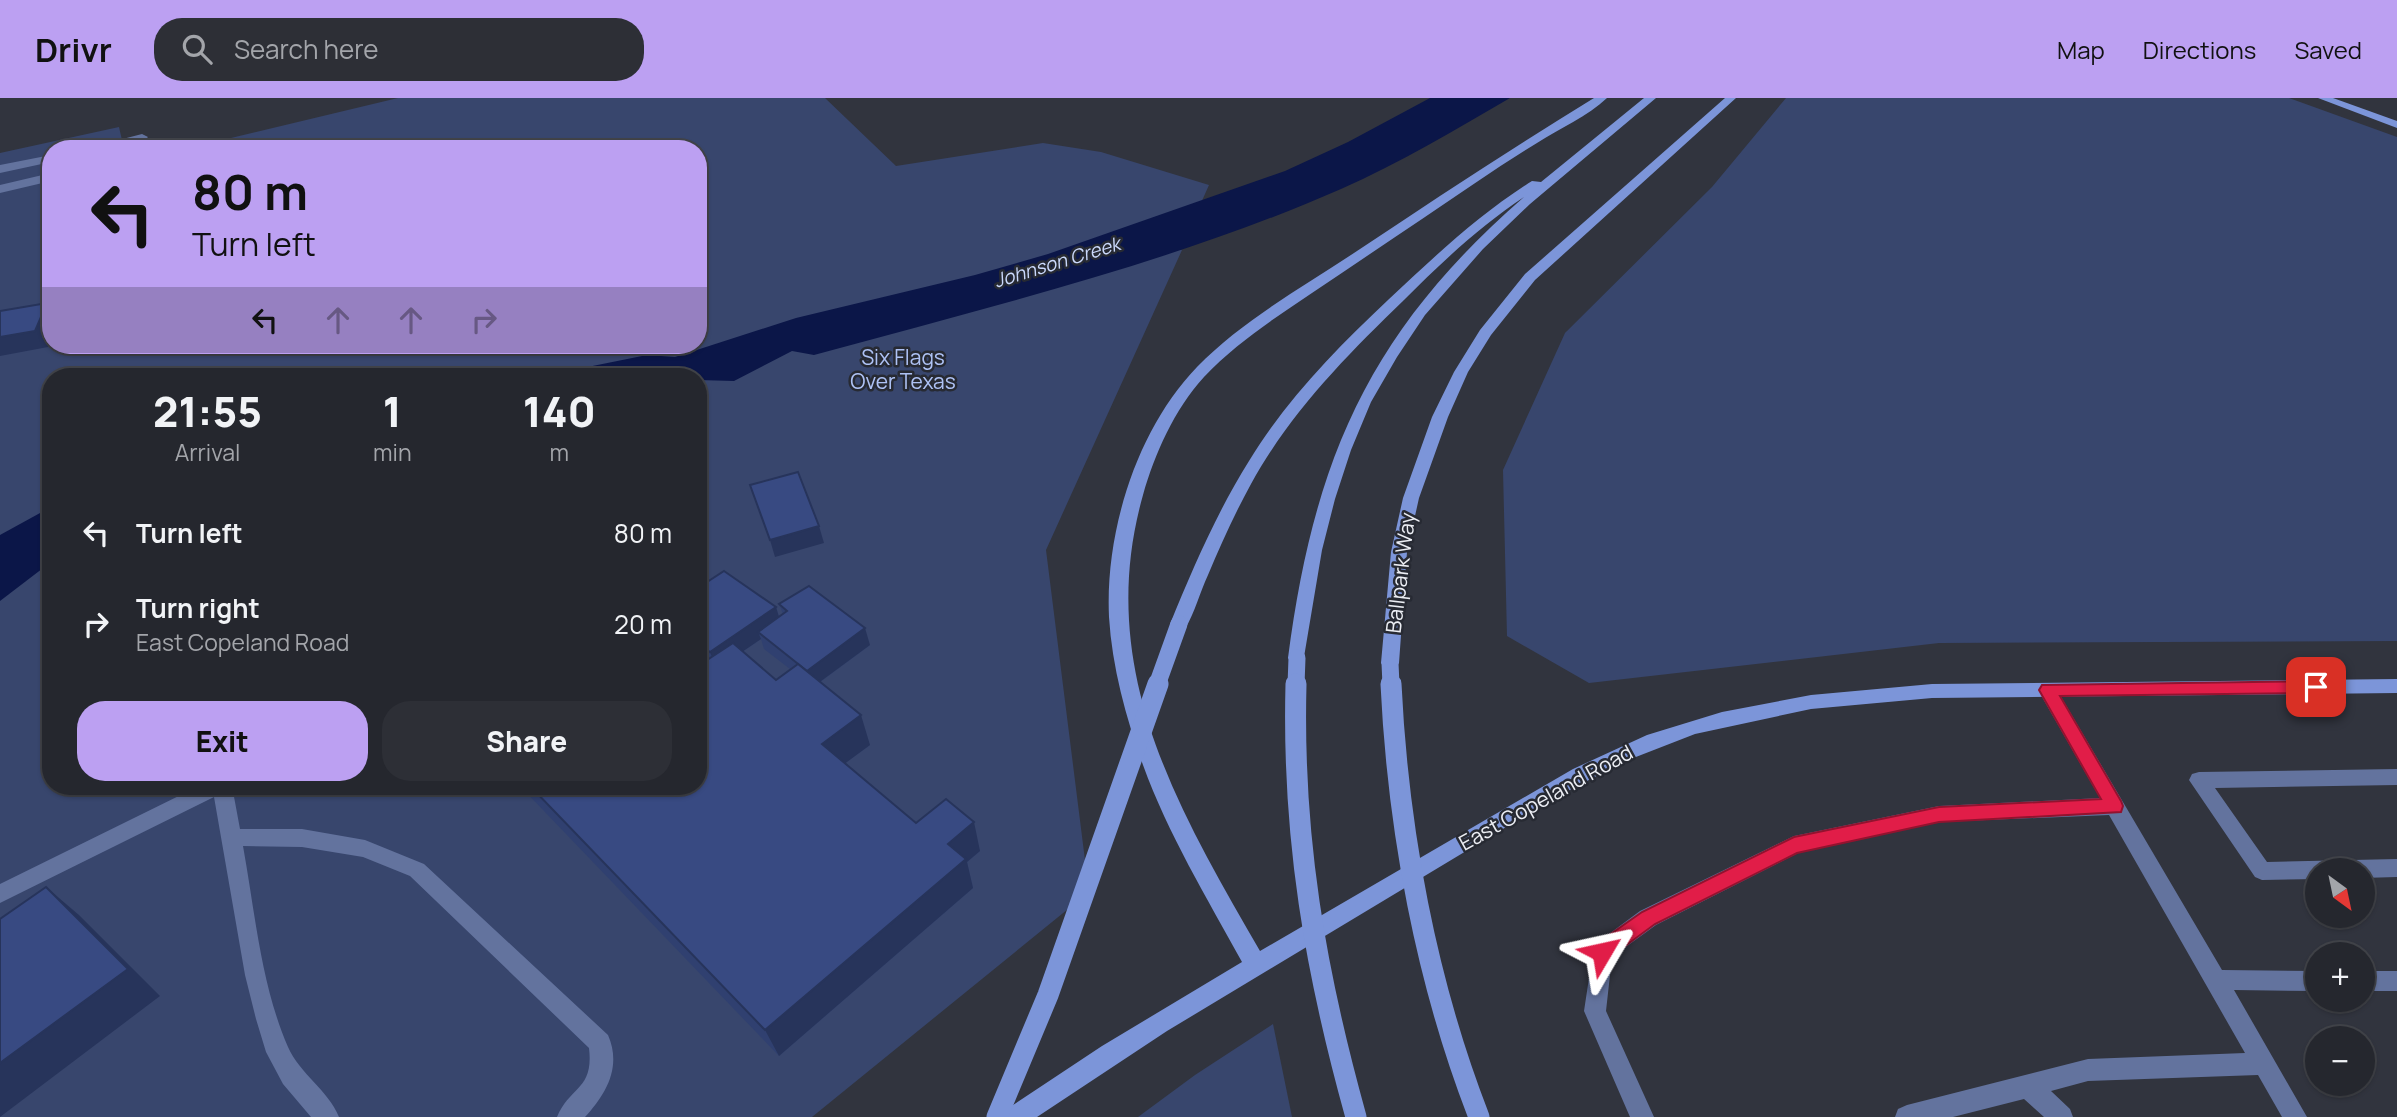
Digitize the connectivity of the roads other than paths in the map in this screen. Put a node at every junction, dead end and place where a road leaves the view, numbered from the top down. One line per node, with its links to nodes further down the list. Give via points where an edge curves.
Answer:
1 (1602, 98): 22 (main road, via 1256,322 1200,373 1154,440 1137,488 1120,563 1122,653 1159,780)
2 (1651, 98): 9 (main road)
3 (1731, 98): 34 (main road, Ballpark Way, bridge, via 1530,277 1485,333 1461,372 1411,498 1399,552 1390,663 1392,729 1410,864 1452,1037)
4 (2323, 98): 5 (main road)
5 (2397, 125)
6 (142, 137): 7 (lane)
7 (129, 140)
8 (42, 160): 10 (lane)
9 (1572, 163): 31 (main road, bridge, via 1513,198 1453,245 1316,382 1272,437 1229,508 1179,624 1048,995); 33 (main road, bridge, via 1456,268 1387,358 1364,399 1328,488 1306,580 1297,658 1298,818 1326,1005)
10 (0, 169)
11 (42, 182): 12 (lane)
12 (0, 189)
13 (2397, 686): 14 (main road, East Copeland Road)
14 (2048, 690): 18 (lane); 22 (main road, East Copeland Road, via 1870,694 1742,715 1649,743 1547,793)
15 (2397, 777): 20 (lane, via 2199,780 2262,871)
16 (201, 795): 21 (lane)
17 (221, 795): 19 (lane)
18 (2114, 806): 23 (lane); 35 (lane, via 1939,814 1794,845 1648,918 1602,952 1594,1011)
19 (231, 837): 29 (lane, via 256,975 278,1052 291,1076); 30 (lane, via 314,840 365,849 417,870 600,1043 604,1065 596,1087)
20 (2397, 868)
21 (0, 894)
22 (1256, 966): 32 (main road, East Copeland Road)
23 (2214, 980): 24 (lane); 27 (lane)
24 (2305, 981)
25 (2375, 981): 26 (lane)
26 (2397, 981)
27 (2264, 1064): 28 (lane, via 2088,1070); 38 (lane)
28 (2028, 1086): 36 (lane); 37 (lane)
29 (327, 1117)
30 (569, 1117)
31 (997, 1117)
32 (1016, 1117)
33 (1356, 1117)
34 (1479, 1117)
35 (1642, 1117)
36 (1907, 1117)
37 (2061, 1117)
38 (2295, 1117)

